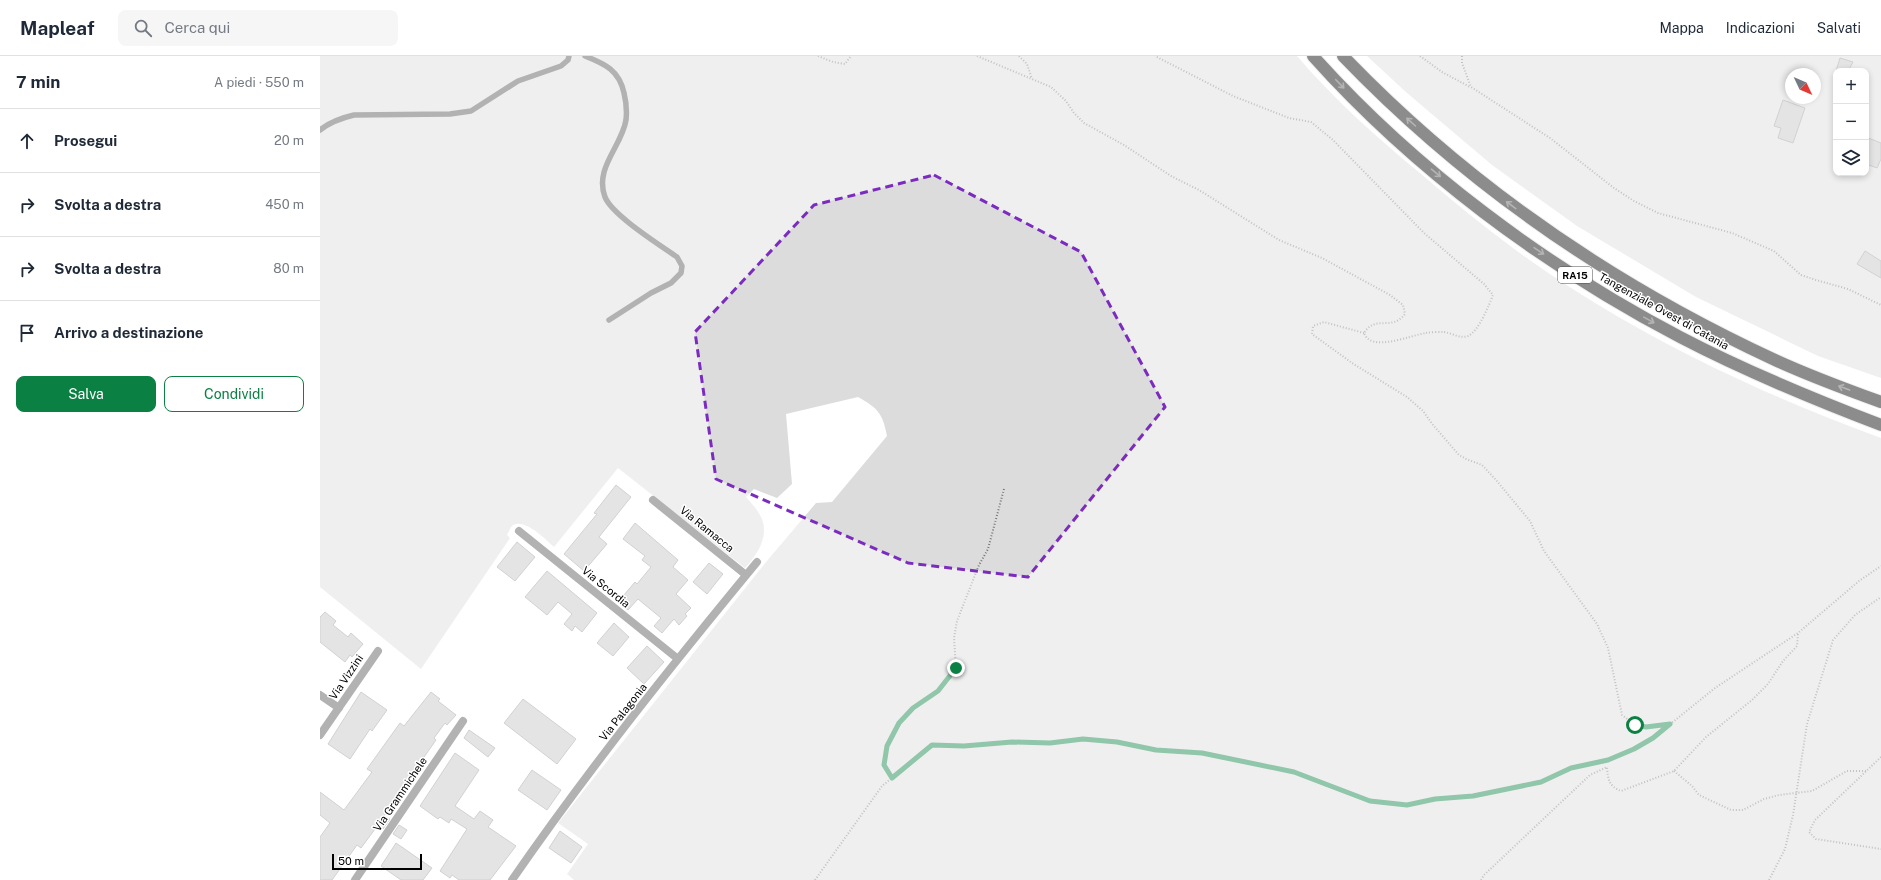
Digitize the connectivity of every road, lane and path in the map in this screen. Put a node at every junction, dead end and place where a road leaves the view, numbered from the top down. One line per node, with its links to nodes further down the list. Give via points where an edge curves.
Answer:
1 (569, 56): 14 (lane, via 561,66 518,81 471,111 450,114 354,114 338,119)
2 (585, 56): 16 (lane, via 606,64 617,74 626,101 626,121 605,171 603,186 606,198 612,208 677,257 682,266 678,278)
3 (818, 56): 4 (path, via 845,64)
4 (852, 56)
5 (977, 56): 12 (path)
6 (1019, 56): 12 (path, via 1027,64)
7 (1155, 56): 17 (path, via 1233,96 1289,118 1311,122 1333,140 1424,233 1484,284 1493,295 1478,325 1469,336 1462,337 1444,332 1426,333 1381,344 1371,340)
8 (1313, 56): 19 (highway, Tangenziale Ovest di Catania / RA15, one-way to 19, via 1385,128 1454,188 1515,235 1582,280 1721,358 1810,398)
9 (1343, 56): 18 (highway, Tangenziale Ovest di Catania / RA15, one-way to 9, via 1819,379 1689,318 1599,265 1525,216 1469,173 1405,117)
10 (1420, 56): 13 (path, via 1442,72)
11 (1462, 56): 13 (path)
12 (1032, 80): 17 (path, via 1051,88 1084,123 1280,240 1322,258 1390,295 1403,305 1405,314 1400,320 1393,324 1376,323 1368,326)
13 (1471, 87): 15 (path, via 1550,138 1634,201 1658,213 1732,232 1774,251 1801,275 1848,289)
14 (320, 130)
15 (1881, 305)
16 (609, 320)
17 (1364, 333): 33 (path, via 1324,322 1313,326 1312,334 1352,363 1407,397 1422,410 1459,455 1482,465 1496,480 1530,520 1544,551 1597,624 1608,648 1622,715 1635,725 1646,727)
18 (1881, 402)
19 (1881, 425)
20 (1004, 489): 38 (path, via 988,549 957,621 954,638 956,668 938,691 913,708 899,723 887,746 884,765)
21 (653, 500): 25 (street, Via Ramacca)
22 (519, 531): 29 (street, Via Scordia)
23 (757, 562): 25 (street, Via Palagonia)
24 (1881, 566): 27 (path, via 1860,580)
25 (746, 575): 29 (street, Via Palagonia)
26 (1881, 597): 39 (path, via 1855,615 1833,640 1807,724)
27 (1798, 634): 33 (path, via 1715,688); 36 (path, via 1798,646 1783,661 1768,684 1706,737)
28 (378, 651): 31 (street, Via Vizzini)
29 (678, 659): 42 (street, Via Palagonia, via 549,825)
30 (320, 695): 31 (street)
31 (339, 708): 34 (street, Via Vizzini)
32 (463, 721): 41 (street, Via Grammichele)
33 (1670, 724): 38 (path, via 1634,749 1608,760 1571,768 1541,782 1473,796 1435,799 1407,805 1370,801 1294,772 1252,763 1202,753 1156,750 1117,742 1083,739 1050,743 932,745)
34 (320, 735)
35 (1881, 758): 37 (path)
36 (1674, 771): 39 (path, via 1699,795 1731,810 1743,810 1764,799); 44 (path, via 1622,791 1613,788 1608,782 1607,767 1590,775)
37 (1866, 771): 39 (path, via 1847,770 1812,791); 40 (path, via 1815,820 1809,832 1816,839)
38 (892, 778): 43 (path, via 878,792)
39 (1796, 793): 45 (path, via 1785,849)
40 (1881, 849)
41 (355, 880)
42 (512, 880)
43 (815, 880)
44 (1481, 880)
45 (1769, 880)

